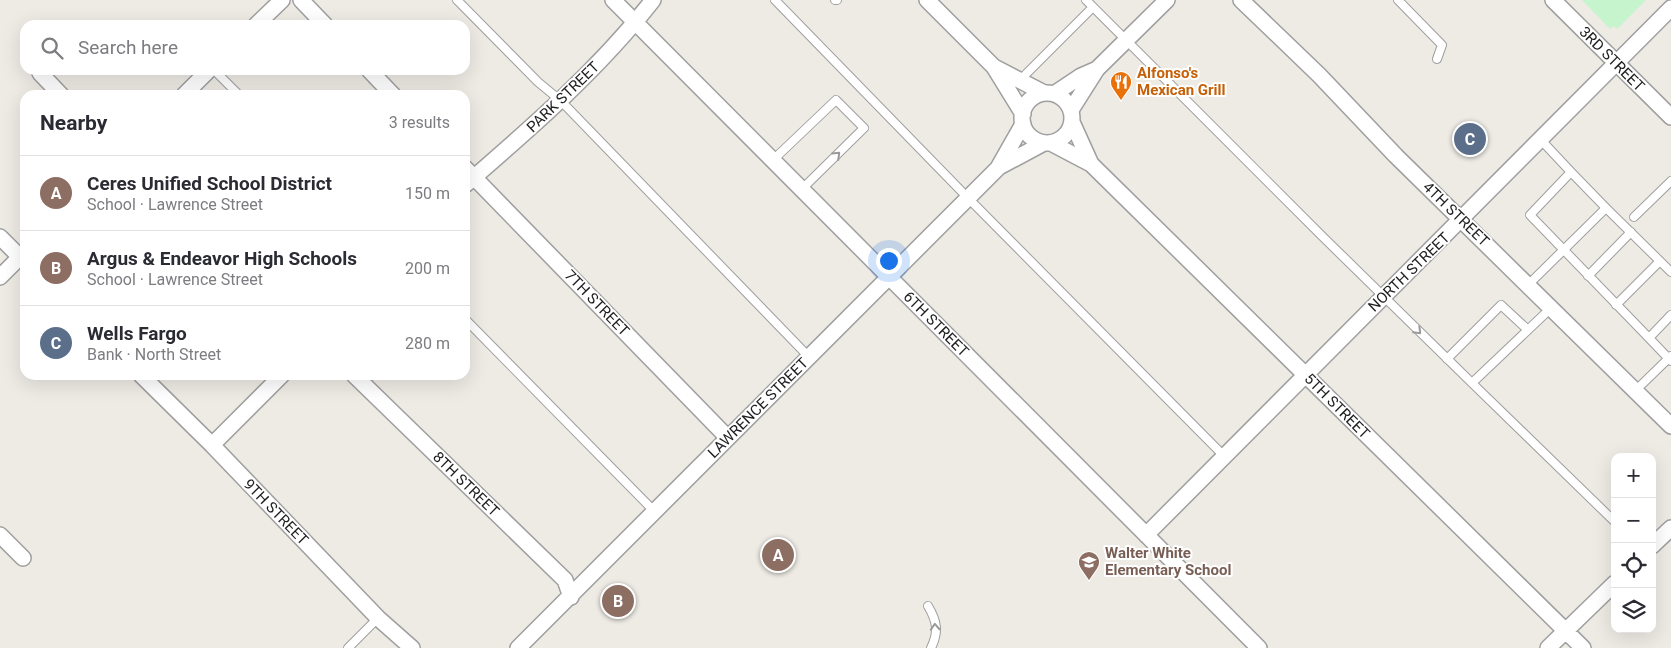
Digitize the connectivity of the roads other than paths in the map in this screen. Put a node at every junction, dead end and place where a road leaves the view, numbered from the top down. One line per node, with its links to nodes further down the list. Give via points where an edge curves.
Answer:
1 (282, 0): 15 (street)
2 (301, 0): 16 (street)
3 (457, 0): 33 (lane)
4 (613, 0): 17 (street, 6TH STREET)
5 (653, 0): 17 (street, PARK STREET)
6 (775, 0): 47 (lane)
7 (927, 0): 21 (street)
8 (1086, 0): 13 (lane)
9 (1166, 0): 18 (street)
10 (1242, 0): 50 (street, 4TH STREET)
11 (1398, 0): 19 (lane, via 1442,44)
12 (1553, 0): 20 (street, 3RD STREET)
13 (1093, 7): 18 (lane); 27 (lane)
14 (1671, 8): 20 (street, NORTH STREET)
15 (261, 20)
16 (320, 20)
17 (635, 22): 33 (street, PARK STREET); 39 (street, 6TH STREET)
18 (1126, 40): 22 (street); 62 (lane)
19 (1437, 59)
20 (1616, 64): 35 (street, 3RD STREET); 37 (street, NORTH STREET)
21 (994, 67): 27 (street); 36 (street)
22 (1098, 69): 32 (street); 34 (street)
23 (42, 75): 28 (street)
24 (205, 75): 29 (street)
25 (219, 75): 30 (lane)
26 (374, 75): 31 (street)
27 (1019, 81): 32 (street)
28 (56, 90)
29 (189, 90)
30 (234, 90)
31 (388, 90)
32 (1049, 94): 34 (street, via 1063,98); 36 (street, via 1034,97 1028,102)
33 (561, 101): 43 (street, PARK STREET); 69 (lane)
34 (1072, 116): 38 (street, via 1068,132 1059,140); 40 (street, 5TH STREET)
35 (1671, 117)
36 (1023, 119): 38 (street, via 1027,132 1034,139); 41 (street, LAWRENCE STREET)
37 (1540, 140): 42 (lane); 50 (street, NORTH STREET)
38 (1047, 143): 40 (street, 5TH STREET); 41 (street, LAWRENCE STREET)
39 (773, 160): 46 (street, 6TH STREET); 46 (lane, one-way to 39, via 864,128 836,100)
40 (1092, 164): 72 (street, 5TH STREET)
41 (998, 168): 47 (street, LAWRENCE STREET)
42 (1571, 172): 48 (lane); 53 (lane, via 1530,215)
43 (470, 175)
44 (470, 179): 79 (street, 7TH STREET)
45 (1671, 181): 49 (lane)
46 (802, 189): 60 (street, 6TH STREET)
47 (968, 198): 60 (street, LAWRENCE STREET); 81 (lane)
48 (1606, 208): 51 (lane); 53 (lane)
49 (1634, 217)
50 (1462, 220): 61 (street, 4TH STREET); 62 (street, NORTH STREET)
51 (1631, 232): 56 (lane); 58 (lane)
52 (0, 237): 54 (street)
53 (1563, 250): 58 (lane); 61 (lane)
54 (20, 254)
55 (20, 260): 59 (street)
56 (1660, 261): 57 (lane); 63 (lane)
57 (1671, 272)
58 (1588, 276): 63 (lane)
59 (0, 277)
60 (889, 277): 69 (street, LAWRENCE STREET); 86 (street, 6TH STREET)
61 (1528, 285): 64 (street, 4TH STREET)
62 (1384, 296): 70 (lane, one-way to 70); 72 (street, NORTH STREET)
63 (1616, 305): 68 (lane)
64 (1551, 308): 67 (lane); 77 (street, 4TH STREET)
65 (1671, 315): 68 (lane)
66 (470, 324): 82 (lane)
67 (1528, 330): 70 (lane, via 1501,305); 76 (lane)
68 (1649, 338): 71 (lane)
69 (809, 357): 79 (street, LAWRENCE STREET)
70 (1447, 359): 76 (lane)
71 (1670, 359): 77 (lane)
72 (1305, 374): 81 (street, NORTH STREET); 93 (street, 5TH STREET)
73 (146, 380): 80 (street, 9TH STREET)
74 (277, 380): 80 (street)
75 (359, 380): 90 (street, 8TH STREET, via 565,580)
76 (1472, 382): 83 (lane)
77 (1635, 391): 78 (street, 4TH STREET)
78 (1671, 426)
79 (728, 438): 82 (street, LAWRENCE STREET)
80 (212, 445): 92 (street, 9TH STREET)
81 (1224, 456): 86 (street, NORTH STREET)
82 (655, 512): 90 (street, LAWRENCE STREET)
83 (1611, 518)
84 (1671, 528): 87 (street)
85 (0, 535): 88 (street)
86 (1146, 535): 98 (street, 6TH STREET)
87 (1655, 543)
88 (23, 558)
89 (1611, 586): 93 (street)
90 (571, 597): 96 (street, LAWRENCE STREET)
91 (928, 606): 97 (lane, one-way to 91, via 937,629 935,616)
92 (378, 618): 94 (lane); 95 (street, 9TH STREET)
93 (1565, 631): 99 (street); 100 (street, 5TH STREET)
94 (348, 648)
95 (412, 648)
96 (518, 648)
97 (931, 648)
98 (1259, 648)
99 (1548, 648)
100 (1583, 648)

